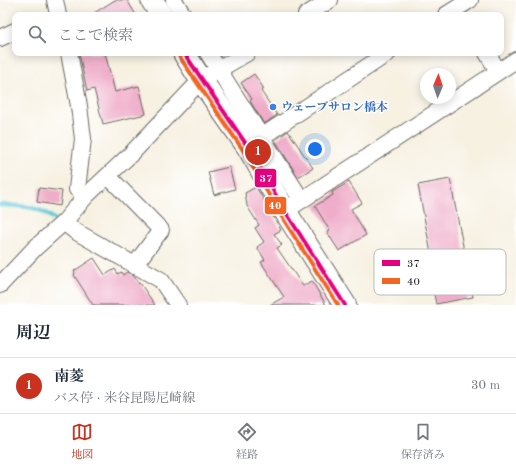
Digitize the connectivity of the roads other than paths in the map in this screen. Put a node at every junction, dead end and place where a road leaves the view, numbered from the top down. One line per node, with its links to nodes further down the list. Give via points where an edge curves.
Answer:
1 (152, 0): 3 (main road)
2 (330, 0): 4 (street)
3 (177, 7)
4 (311, 12)
5 (12, 32): 6 (street)
6 (0, 38)
7 (70, 56): 19 (street, via 83,139 77,189)
8 (186, 56): 16 (main road)
9 (210, 56): 14 (street)
10 (242, 56): 14 (street)
11 (383, 56): 17 (street)
12 (489, 56): 15 (street)
13 (516, 60): 15 (street)
14 (220, 70): 16 (street); 17 (street)
15 (498, 71): 20 (street)
16 (201, 80): 17 (main road); 18 (street)
17 (254, 141): 20 (main road)
18 (108, 176): 19 (street); 22 (street, via 161,230)
19 (86, 196): 21 (street)
20 (293, 205): 25 (main road)
21 (64, 222): 22 (street); 23 (street)
22 (134, 266): 24 (street, via 161,280)
23 (0, 285)
24 (178, 305)
25 (345, 305)

